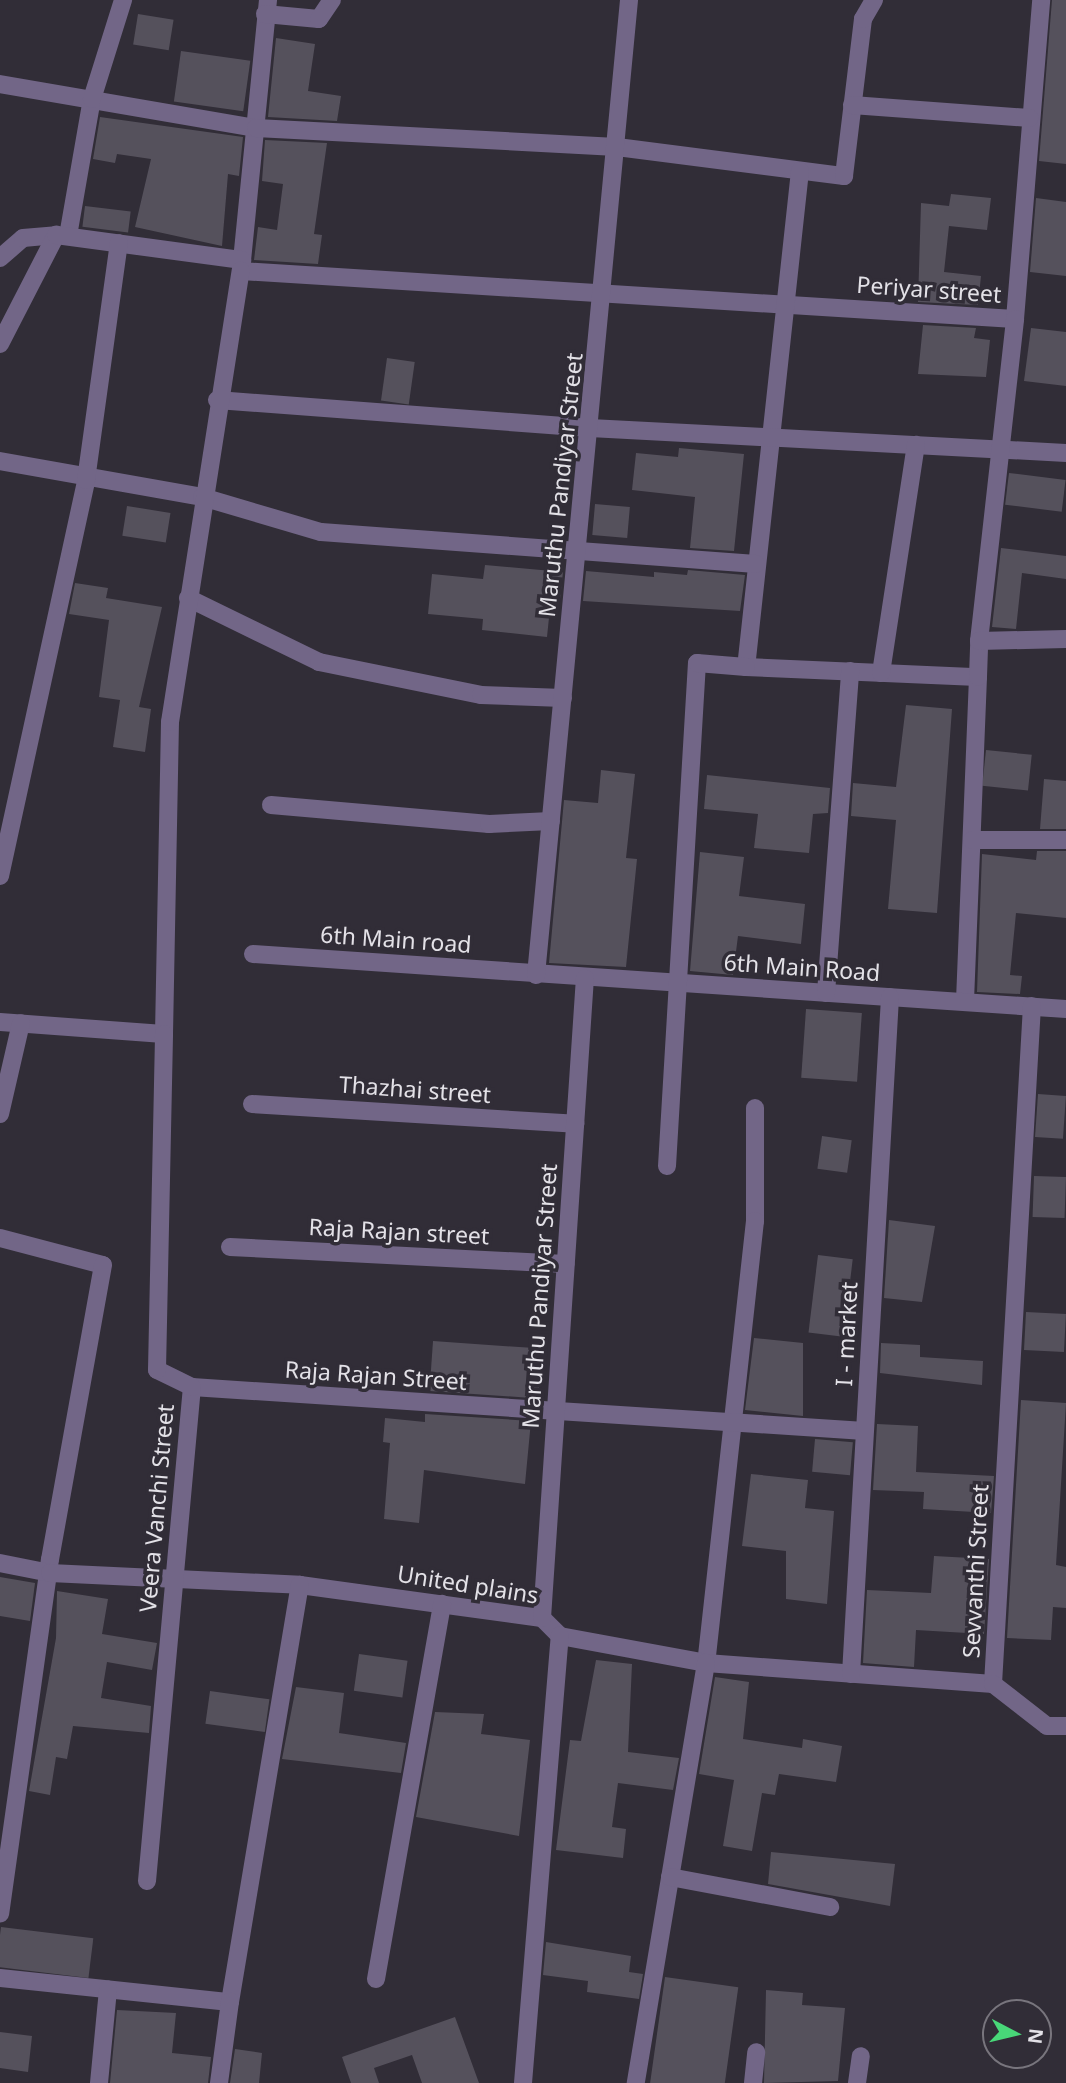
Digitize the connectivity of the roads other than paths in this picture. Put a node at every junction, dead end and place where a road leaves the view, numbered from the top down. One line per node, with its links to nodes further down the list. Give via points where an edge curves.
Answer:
1 (123, 0): 8 (street)
2 (332, 0): 6 (street, via 319,19)
3 (629, 0): 12 (street, Maruthu Pandiyar Street)
4 (874, 0): 9 (street, via 863,19)
5 (1041, 0): 10 (street, Periyar street)
6 (267, 7): 11 (street)
7 (0, 84): 8 (street)
8 (92, 99): 11 (street); 14 (street)
9 (852, 106): 10 (street); 13 (street, via 844,176)
10 (1030, 118): 20 (street, Periyar street)
11 (256, 128): 12 (street); 17 (street)
12 (617, 147): 13 (street); 18 (street, Maruthu Pandiyar Street)
13 (800, 171): 19 (street)
14 (62, 235): 15 (street, Periyar street); 16 (street, Periyar street, via 23,238); 21 (street)
15 (119, 243): 17 (street, Periyar street); 29 (street)
16 (0, 258)
17 (241, 265): 18 (street, Periyar street); 22 (street)
18 (604, 293): 19 (street, Periyar street); 23 (street, Maruthu Pandiyar Street)
19 (782, 304): 20 (street, Periyar street); 24 (street)
20 (1015, 319): 26 (street)
21 (0, 344)
22 (217, 400): 23 (street); 30 (street)
23 (590, 428): 24 (street); 31 (street, Maruthu Pandiyar Street)
24 (769, 437): 25 (street); 32 (street)
25 (916, 444): 26 (street); 38 (street)
26 (998, 449): 27 (street); 35 (street)
27 (1066, 453)
28 (0, 461): 29 (street)
29 (86, 480): 30 (street); 45 (street)
30 (202, 496): 31 (street, via 321,532); 33 (street)
31 (578, 553): 32 (street); 40 (street, Maruthu Pandiyar Street)
32 (756, 564): 36 (street)
33 (188, 598): 40 (street, via 319,662 481,695); 57 (street, via 170,722)
34 (1066, 639): 35 (street)
35 (979, 641): 39 (street)
36 (746, 667): 37 (street); 49 (street, via 697,663)
37 (850, 671): 38 (street); 50 (street)
38 (881, 673): 39 (street)
39 (978, 677): 43 (street)
40 (563, 698): 42 (street, Maruthu Pandiyar Street)
41 (271, 805): 42 (street, via 489,824)
42 (551, 821): 47 (street, Maruthu Pandiyar Street)
43 (972, 840): 44 (street); 52 (street)
44 (1066, 840)
45 (0, 876)
46 (253, 954): 47 (street, 6th Main road)
47 (536, 975): 48 (street, 6th Main Road)
48 (584, 978): 49 (street, 6th Main Road); 61 (street, Maruthu Pandiyar Street)
49 (674, 983): 50 (street, 6th Main Road); 62 (street)
50 (826, 993): 51 (street, 6th Main Road)
51 (890, 997): 52 (street, 6th Main Road); 69 (street, I - market)
52 (965, 1002): 53 (street, 6th Main Road)
53 (1032, 1006): 54 (street, 6th Main Road); 79 (street, Sevvanthi Street)
54 (1066, 1009)
55 (0, 1022): 56 (street)
56 (21, 1023): 57 (street); 60 (street)
57 (164, 1034): 66 (street, Veera Vanchi Street, via 157,1370)
58 (252, 1104): 61 (street, Thazhai street)
59 (755, 1108): 68 (street, via 755,1221)
60 (0, 1114)
61 (575, 1124): 65 (street, Maruthu Pandiyar Street)
62 (667, 1167)
63 (0, 1238): 71 (street, via 103,1265)
64 (230, 1247): 65 (street, Raja Rajan street)
65 (566, 1264): 67 (street, Maruthu Pandiyar Street)
66 (192, 1387): 67 (street, Raja Rajan Street); 72 (street, Veera Vanchi Street)
67 (556, 1413): 68 (street, Raja Rajan Street); 75 (street, Maruthu Pandiyar Street)
68 (734, 1426): 69 (street); 77 (street)
69 (865, 1431): 78 (street, I - market)
70 (0, 1563): 71 (street, United plains)
71 (50, 1573): 72 (street, United plains); 84 (street)
72 (173, 1579): 73 (street, United plains); 82 (street, Veera Vanchi Street)
73 (300, 1585): 74 (street, United plains); 88 (street)
74 (442, 1604): 75 (street, United plains); 86 (street)
75 (542, 1618): 76 (street, United plains)
76 (560, 1636): 77 (street); 93 (street)
77 (706, 1663): 78 (street, Sevvanthi Street); 81 (street)
78 (851, 1674): 79 (street, Sevvanthi Street)
79 (993, 1684): 80 (street, via 1047,1726)
80 (1066, 1726)
81 (670, 1877): 83 (street); 94 (street)
82 (147, 1881)
83 (830, 1907)
84 (0, 1913)
85 (0, 1978): 87 (street)
86 (376, 1979)
87 (108, 1989): 88 (street); 91 (street)
88 (230, 2002): 92 (street)
89 (756, 2052): 95 (street)
90 (861, 2056): 96 (street)
91 (99, 2083)
92 (219, 2083)
93 (523, 2083)
94 (636, 2083)
95 (753, 2083)
96 (857, 2083)

